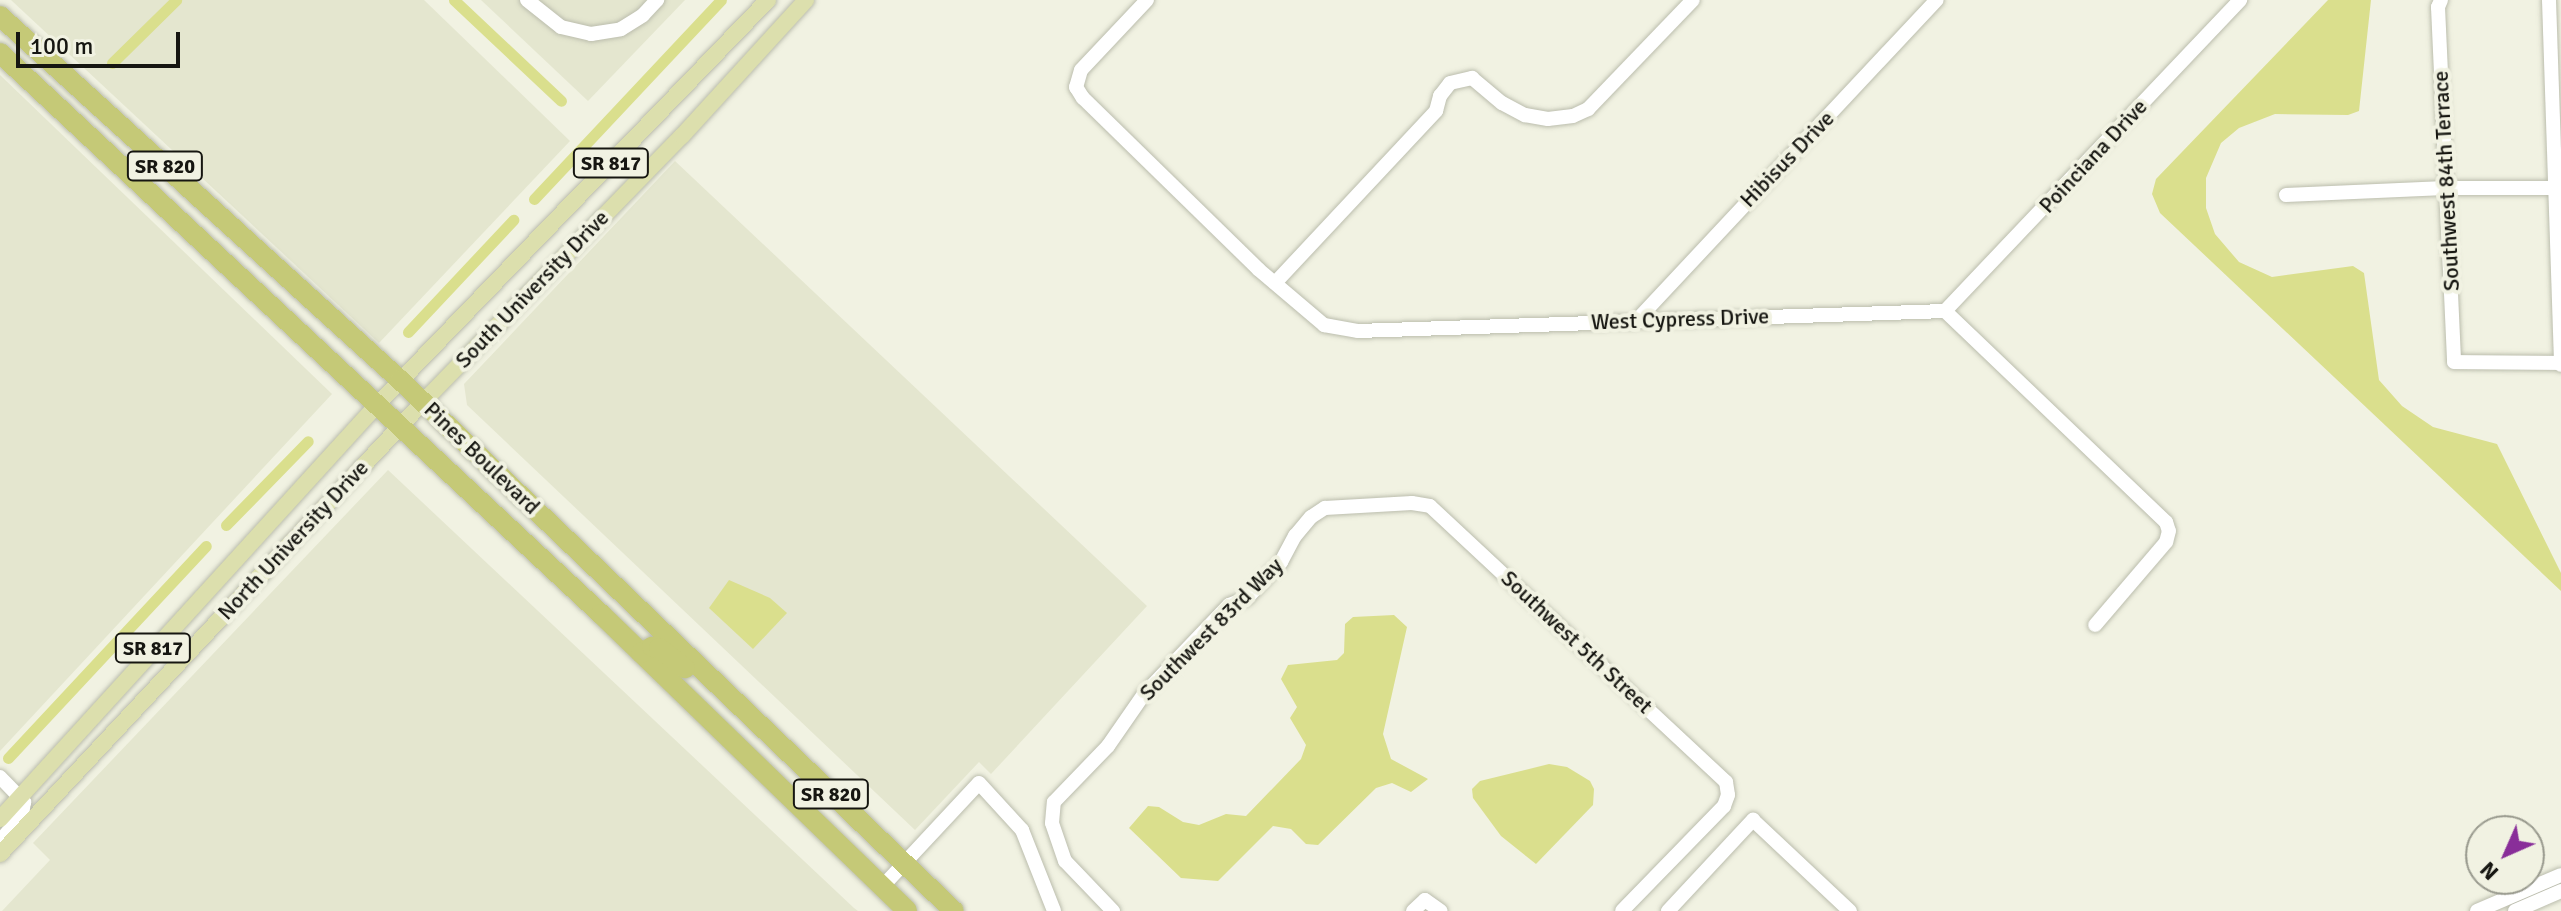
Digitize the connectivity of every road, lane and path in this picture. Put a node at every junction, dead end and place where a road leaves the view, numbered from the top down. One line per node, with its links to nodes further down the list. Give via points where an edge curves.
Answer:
1 (527, 0): 2 (street, via 561,27 591,34 621,29)
2 (657, 0)
3 (768, 0): 26 (main road, South University Drive / SR 817)
4 (806, 0): 27 (main road, South University Drive / SR 817, via 682,136)
5 (1147, 0): 22 (street, West Cypress Drive, via 1081,70 1076,87)
6 (1693, 0): 22 (street, via 1588,109 1573,116 1525,115 1472,78 1450,83 1436,111)
7 (1936, 0): 24 (street, Hibisus Drive)
8 (2240, 0): 23 (street, Poinciana Drive)
9 (2441, 0): 18 (street, Southwest 84th Terrace)
10 (2549, 0): 19 (street)
11 (0, 16): 14 (highway, Pines Boulevard / SR 820)
12 (0, 30): 14 (street)
13 (0, 53): 15 (highway, Pines Boulevard / SR 820)
14 (48, 59): 16 (highway, Pines Boulevard / SR 820)
15 (22, 74): 16 (highway, via 46,87 117,148 127,149); 17 (highway, Pines Boulevard / SR 820)
16 (137, 141): 21 (highway, Pines Boulevard / SR 820)
17 (115, 163): 21 (highway, via 139,161 200,212); 28 (highway, Pines Boulevard / SR 820)
18 (2445, 188): 19 (street); 20 (street); 25 (street, Southwest 84th Terrace, via 2454,362)
19 (2559, 188): 25 (street)
20 (2286, 195)
21 (232, 227): 26 (highway, Pines Boulevard / SR 820)
22 (1275, 283): 24 (street, West Cypress Drive, via 1324,325 1358,331)
23 (1945, 311): 24 (street, West Cypress Drive); 32 (street, via 2166,522 2166,542)
24 (1638, 319)
25 (2561, 364)
26 (400, 380): 27 (highway, Pines Boulevard / SR 820); 28 (main road, North University Drive / SR 817)
27 (423, 402): 29 (main road, North University Drive / SR 817); 33 (highway, Pines Boulevard / SR 820)
28 (377, 405): 29 (highway, Pines Boulevard / SR 820); 37 (main road, North University Drive / SR 817)
29 (400, 426): 31 (highway, Pines Boulevard / SR 820); 40 (main road, North University Drive / SR 817)
30 (1412, 503): 48 (street, Southwest 83rd Way, via 1325,508 1311,517 1281,562 1247,598 1229,605 1144,694 1108,746 1054,802 1052,823 1065,861); 51 (street, Southwest 5th Street, via 1430,506 1726,782 1724,806)
31 (601, 614): 33 (highway, via 639,631); 34 (highway, Pines Boulevard / SR 820)
32 (2095, 625)
33 (658, 626): 35 (highway, Pines Boulevard / SR 820)
34 (641, 653): 35 (highway, via 659,648 739,721); 43 (highway, Pines Boulevard / SR 820)
35 (760, 725): 41 (highway, Pines Boulevard / SR 820)
36 (0, 777): 37 (street)
37 (20, 796): 38 (main road, North University Drive / SR 817); 39 (street, North University Drive, via 22,815)
38 (0, 819)
39 (0, 841)
40 (0, 854)
41 (903, 864): 43 (street); 46 (highway, Pines Boulevard / SR 820); 47 (street, via 979,783 1022,830)
42 (2561, 875): 44 (street)
43 (882, 887): 45 (highway, Pines Boulevard / SR 820)
44 (2553, 890): 54 (street); 55 (street)
45 (907, 911)
46 (954, 911)
47 (1054, 911)
48 (1113, 911)
49 (1413, 911): 50 (street, via 1425,900)
50 (1441, 911)
51 (1622, 911)
52 (1668, 911): 53 (street, via 1753,820)
53 (1850, 911)
54 (2477, 911)
55 (2515, 911)

